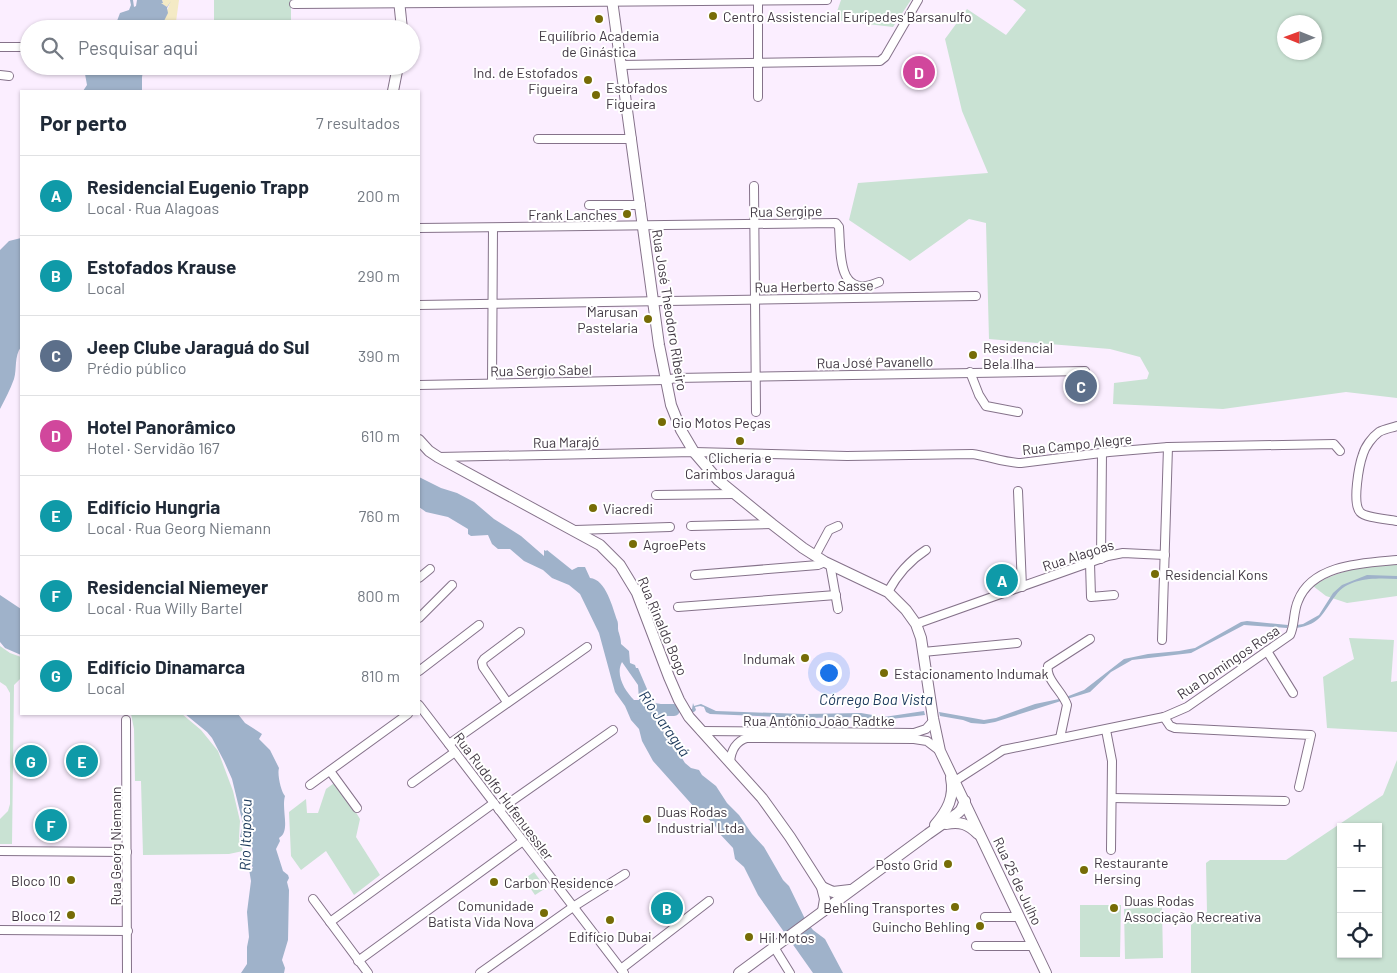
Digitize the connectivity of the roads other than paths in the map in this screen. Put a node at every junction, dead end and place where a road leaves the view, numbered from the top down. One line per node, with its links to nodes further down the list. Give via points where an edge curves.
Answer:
1 (758, 0): 2 (street); 4 (street); 10 (street)
2 (828, 0)
3 (918, 0): 10 (street, via 880,61)
4 (612, 1): 5 (street); 11 (main road, Rua José Theodoro Ribeiro)
5 (399, 2): 6 (street); 7 (main road)
6 (294, 4)
7 (401, 20)
8 (0, 47): 9 (street)
9 (20, 47)
10 (758, 63): 11 (street); 14 (street)
11 (620, 65): 16 (main road, Rua José Theodoro Ribeiro)
12 (396, 75): 13 (main road)
13 (392, 90)
14 (758, 97)
15 (538, 138): 16 (street)
16 (632, 139): 19 (main road, Rua José Theodoro Ribeiro)
17 (754, 186): 20 (street)
18 (589, 205): 19 (street)
19 (641, 205): 21 (main road, Rua José Theodoro Ribeiro)
20 (754, 224): 21 (street, Rua Sergipe); 24 (street, Rua Sergipe, via 837,224 846,278 860,286); 26 (street)
21 (643, 226): 23 (street, Rua Sergipe); 27 (main road, Rua José Theodoro Ribeiro)
22 (420, 228): 23 (street, Rua Sergipe)
23 (492, 228): 28 (street)
24 (879, 282)
25 (976, 296): 26 (street, Rua Herberto Sasse)
26 (755, 300): 27 (street, Rua Herberto Sasse); 32 (street)
27 (653, 301): 28 (street, Rua Herberto Sasse); 33 (main road, Rua José Theodoro Ribeiro)
28 (492, 304): 29 (street, Rua Herberto Sasse); 34 (street)
29 (420, 305)
30 (1085, 371): 31 (street, Rua José Pavanello)
31 (970, 372): 32 (street, Rua José Pavanello); 37 (street, via 986,406)
32 (756, 376): 33 (street, Rua José Pavanello); 36 (street)
33 (665, 380): 34 (street, Rua Sergio Sabel); 42 (main road, Rua José Theodoro Ribeiro, via 674,413)
34 (492, 384): 35 (street, Rua Sergio Sabel)
35 (420, 385)
36 (756, 412)
37 (1018, 412)
38 (1397, 426): 48 (street, via 1378,432 1363,454 1356,502 1362,514)
39 (420, 441): 44 (main road, Rua Rinaldo Bogo)
40 (1168, 447): 41 (street, Rua Campo Alegre, via 1334,444); 43 (street, Rua Campo Alegre); 56 (street)
41 (1340, 451)
42 (694, 452): 43 (street, Rua Campo Alegre, via 847,456 972,454 1013,463); 44 (street, Rua Marajó); 46 (main road, Rua José Theodoro Ribeiro)
43 (1102, 453): 57 (street)
44 (438, 456): 53 (main road, Rua Rinaldo Bogo)
45 (1018, 491): 65 (street)
46 (734, 494): 47 (street); 49 (main road, Rua José Theodoro Ribeiro)
47 (656, 495)
48 (1397, 521)
49 (772, 524): 51 (street); 55 (main road, Rua José Theodoro Ribeiro)
50 (670, 526): 53 (street)
51 (691, 526)
52 (838, 526): 55 (street, via 829,530)
53 (575, 530): 91 (main road, Rua Rinaldo Bogo, via 600,545 628,577 679,700)
54 (926, 550): 66 (street, via 896,577)
55 (815, 556): 59 (main road, Rua José Theodoro Ribeiro)
56 (1165, 556): 57 (street, Rua Alagoas, via 1123,553); 76 (street)
57 (1101, 559): 60 (street, Rua Alagoas)
58 (1397, 560): 79 (street, Rua Domingos Rosa, via 1342,567 1317,578 1303,591 1298,601 1291,633)
59 (828, 563): 62 (street); 66 (main road, Rua José Theodoro Ribeiro); 67 (street)
60 (1090, 563): 65 (street, Rua Alagoas); 68 (street, via 1091,597)
61 (430, 569): 63 (street)
62 (695, 575)
63 (420, 577)
64 (452, 585): 71 (street)
65 (1022, 587): 72 (street, Rua Alagoas)
66 (888, 592): 72 (main road, Rua José Theodoro Ribeiro)
67 (836, 595): 69 (street); 70 (street)
68 (1114, 595)
69 (678, 607)
70 (838, 609)
71 (420, 617)
72 (916, 624): 80 (main road, Rua José Theodoro Ribeiro)
73 (479, 625): 81 (street)
74 (520, 632): 83 (street, via 482,662)
75 (1090, 639): 92 (street, via 1048,666 1047,673 1067,704)
76 (1162, 640)
77 (1017, 643): 80 (street)
78 (587, 646): 83 (street)
79 (1267, 651): 82 (street); 87 (street, Rua Domingos Rosa, via 1187,707)
80 (923, 652): 86 (main road, Rua José Theodoro Ribeiro)
81 (420, 670)
82 (1293, 693)
83 (507, 702): 93 (street)
84 (420, 706): 93 (street, Rua Rudolfo Hufenuessler)
85 (407, 715): 98 (street)
86 (932, 717): 91 (street, Rua Antônio João Radtke, via 926,729 914,732); 94 (main road, Rua José Theodoro Ribeiro)
87 (1164, 717): 90 (street, Rua Domingos Rosa); 102 (street, via 1175,728 1311,735)
88 (126, 720): 115 (street, Rua Georg Niemann)
89 (613, 730): 108 (street)
90 (1106, 730): 92 (street, Rua Domingos Rosa); 103 (street, via 1112,762)
91 (701, 731): 96 (main road, Rua Rinaldo Bogo)
92 (1060, 738): 99 (street, Rua Domingos Rosa, via 1004,750)
93 (449, 744): 95 (street, Rua Rudolfo Hufenuessler)
94 (940, 751): 96 (street, Rua Antônio João Radtke, via 927,741 914,739 747,738 733,749); 97 (main road, Rua José Theodoro Ribeiro)
95 (455, 752): 100 (street); 106 (street, Rua Rudolfo Hufenuessler)
96 (730, 762): 117 (main road, Rua Rinaldo Bogo, via 762,798)
97 (948, 768): 99 (main road, Rua José Theodoro Ribeiro); 110 (main road, via 953,788 951,801)
98 (330, 772): 101 (street); 107 (street)
99 (955, 781): 105 (main road, Rua José Theodoro Ribeiro)
100 (412, 783)
101 (310, 785)
102 (1299, 787)
103 (1112, 798): 104 (street); 113 (street)
104 (1285, 800)
105 (965, 801): 109 (main road, via 961,810); 111 (main road, Rua 25 de Julho)
106 (494, 802): 108 (street, Rua Rudolfo Hufenuessler); 125 (street)
107 (357, 808)
108 (499, 810): 112 (street, Rua Rudolfo Hufenuessler)
109 (942, 824): 110 (main road); 111 (main road, via 964,824)
110 (928, 834): 118 (main road)
111 (983, 839): 124 (main road, Rua 25 de Julho)
112 (523, 841): 121 (street, Rua Rudolfo Hufenuessler); 131 (street)
113 (1111, 850)
114 (0, 851): 115 (street)
115 (127, 852): 127 (street, Rua Georg Niemann)
116 (625, 874): 121 (street)
117 (822, 887): 118 (main road, via 833,892); 122 (main road, via 825,899)
118 (851, 890): 122 (main road)
119 (313, 900): 125 (street)
120 (709, 901): 132 (street)
121 (573, 908): 132 (street, Rua Rudolfo Hufenuessler); 135 (street)
122 (820, 913): 128 (main road)
123 (985, 917): 124 (street)
124 (1019, 917): 130 (main road, Rua 25 de Julho)
125 (330, 922): 131 (street)
126 (0, 930): 127 (street)
127 (128, 931): 133 (street, Rua Georg Niemann)
128 (778, 944): 136 (main road); 137 (street)
129 (976, 946): 130 (street)
130 (1033, 946): 138 (main road, Rua 25 de Julho)
131 (358, 960): 134 (street)
132 (622, 971)
133 (128, 973)
134 (368, 973)
135 (480, 973)
136 (739, 973)
137 (790, 973)
138 (1046, 973)

